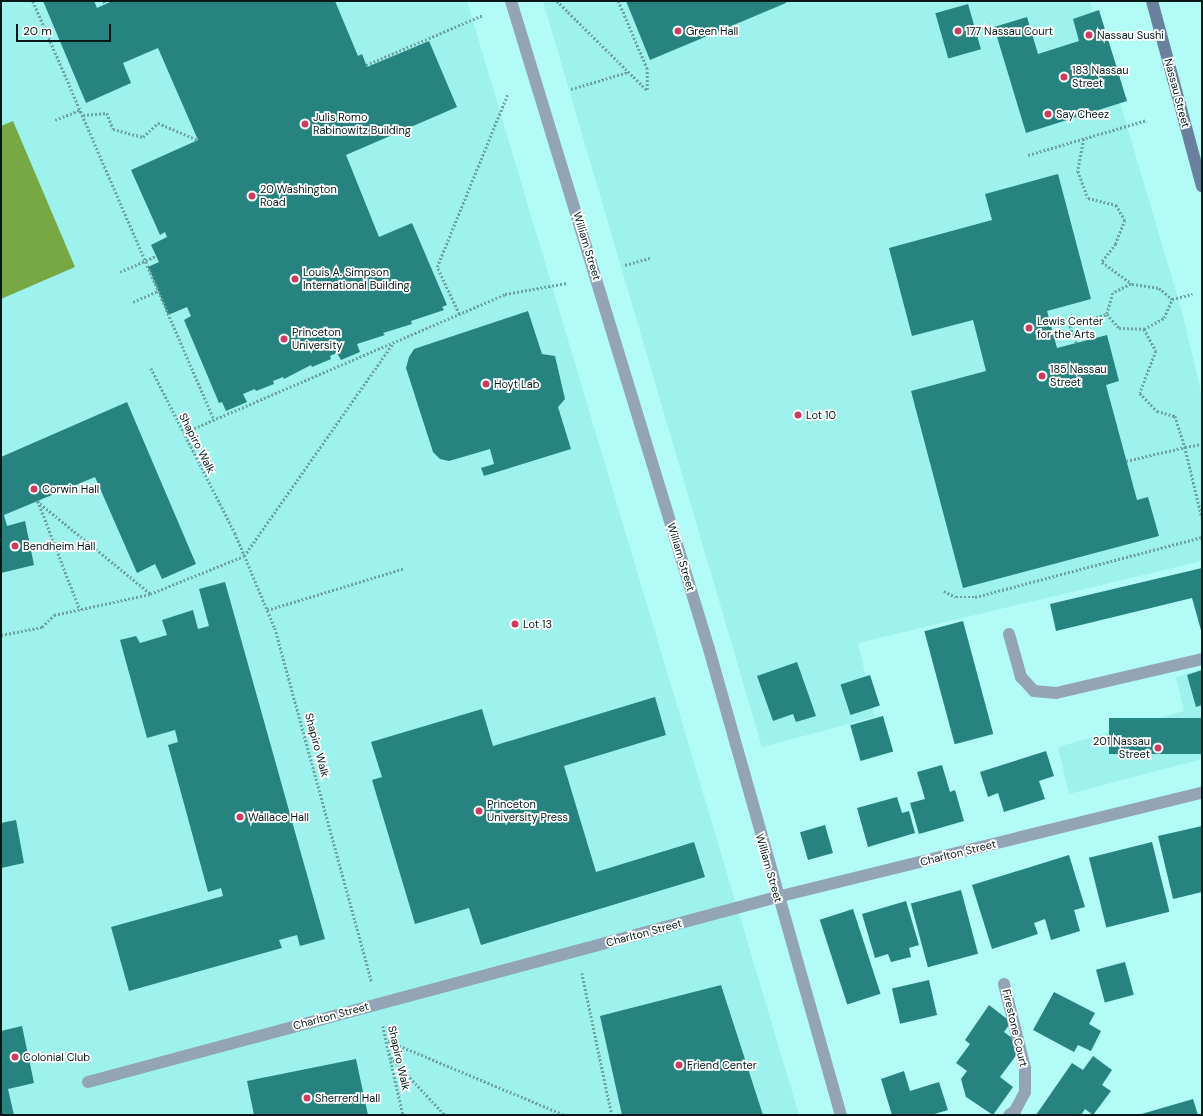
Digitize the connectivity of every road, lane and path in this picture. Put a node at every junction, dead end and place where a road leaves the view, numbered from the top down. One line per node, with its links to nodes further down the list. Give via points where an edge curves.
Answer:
1 (33, 1): 11 (path)
2 (511, 1): 52 (street, William Street, via 709,649)
3 (557, 1): 8 (path)
4 (618, 1): 8 (path, via 647,69 647,90)
5 (1152, 1): 18 (main road, Nassau Street)
6 (483, 15): 7 (path)
7 (366, 65)
8 (628, 72): 9 (path)
9 (571, 89)
10 (508, 93): 29 (path, via 437,267)
11 (80, 110): 12 (path); 13 (path)
12 (83, 116): 16 (path, via 107,113 113,129 143,137 158,123); 35 (path)
13 (55, 120)
14 (1147, 120): 15 (path)
15 (1084, 139): 17 (path); 24 (path, via 1078,171 1088,198 1116,205 1125,220 1116,244 1102,262)
16 (198, 140)
17 (1028, 156)
18 (1202, 186)
19 (156, 256): 22 (path, bridge)
20 (650, 258): 21 (path)
21 (625, 265)
22 (120, 272)
23 (567, 283): 29 (path, via 506,294)
24 (1132, 284): 27 (path, via 1159,288); 30 (path, via 1113,293)
25 (158, 291): 28 (path)
26 (1192, 294): 27 (path)
27 (1172, 299): 31 (path, via 1164,318)
28 (133, 302)
29 (459, 314): 32 (path)
30 (1107, 314): 31 (path, via 1119,328); 33 (path, via 1069,325)
31 (1144, 329): 38 (path, via 1156,351 1140,393 1156,412 1175,416)
32 (393, 342): 35 (path); 42 (path)
33 (1076, 343)
34 (151, 368): 36 (path, Shapiro Walk)
35 (214, 420): 36 (path)
36 (183, 433): 42 (path, Shapiro Walk)
37 (1202, 444): 38 (path)
38 (1185, 447): 39 (path); 40 (path)
39 (1126, 461)
40 (1202, 518)
41 (1202, 537): 44 (path, via 975,597 956,597)
42 (244, 556): 45 (path); 47 (path, Shapiro Walk)
43 (405, 568): 47 (path)
44 (944, 591)
45 (150, 594): 46 (path); 46 (path, via 38,501)
46 (80, 610): 49 (path, via 54,615 42,627)
47 (267, 610): 55 (path, Shapiro Walk, via 284,653)
48 (1009, 634): 50 (street, via 1021,677 1034,691 1056,693)
49 (1, 635)
50 (1202, 659)
51 (1202, 793): 52 (street, Charlton Street)
52 (777, 897): 53 (street, Charlton Street); 63 (street, William Street)
53 (578, 951): 55 (street, Charlton Street); 62 (path)
54 (1004, 984): 64 (street, Firestone Court, via 1025,1068 1025,1092 1015,1110)
55 (378, 1003): 56 (path, Shapiro Walk); 58 (street, Charlton Street)
56 (387, 1041): 57 (path, Shapiro Walk); 61 (path)
57 (391, 1057): 59 (path, Shapiro Walk); 60 (path)
58 (88, 1082)
59 (403, 1115)
60 (445, 1115)
61 (565, 1115)
62 (612, 1115)
63 (841, 1115)
64 (1009, 1115)

